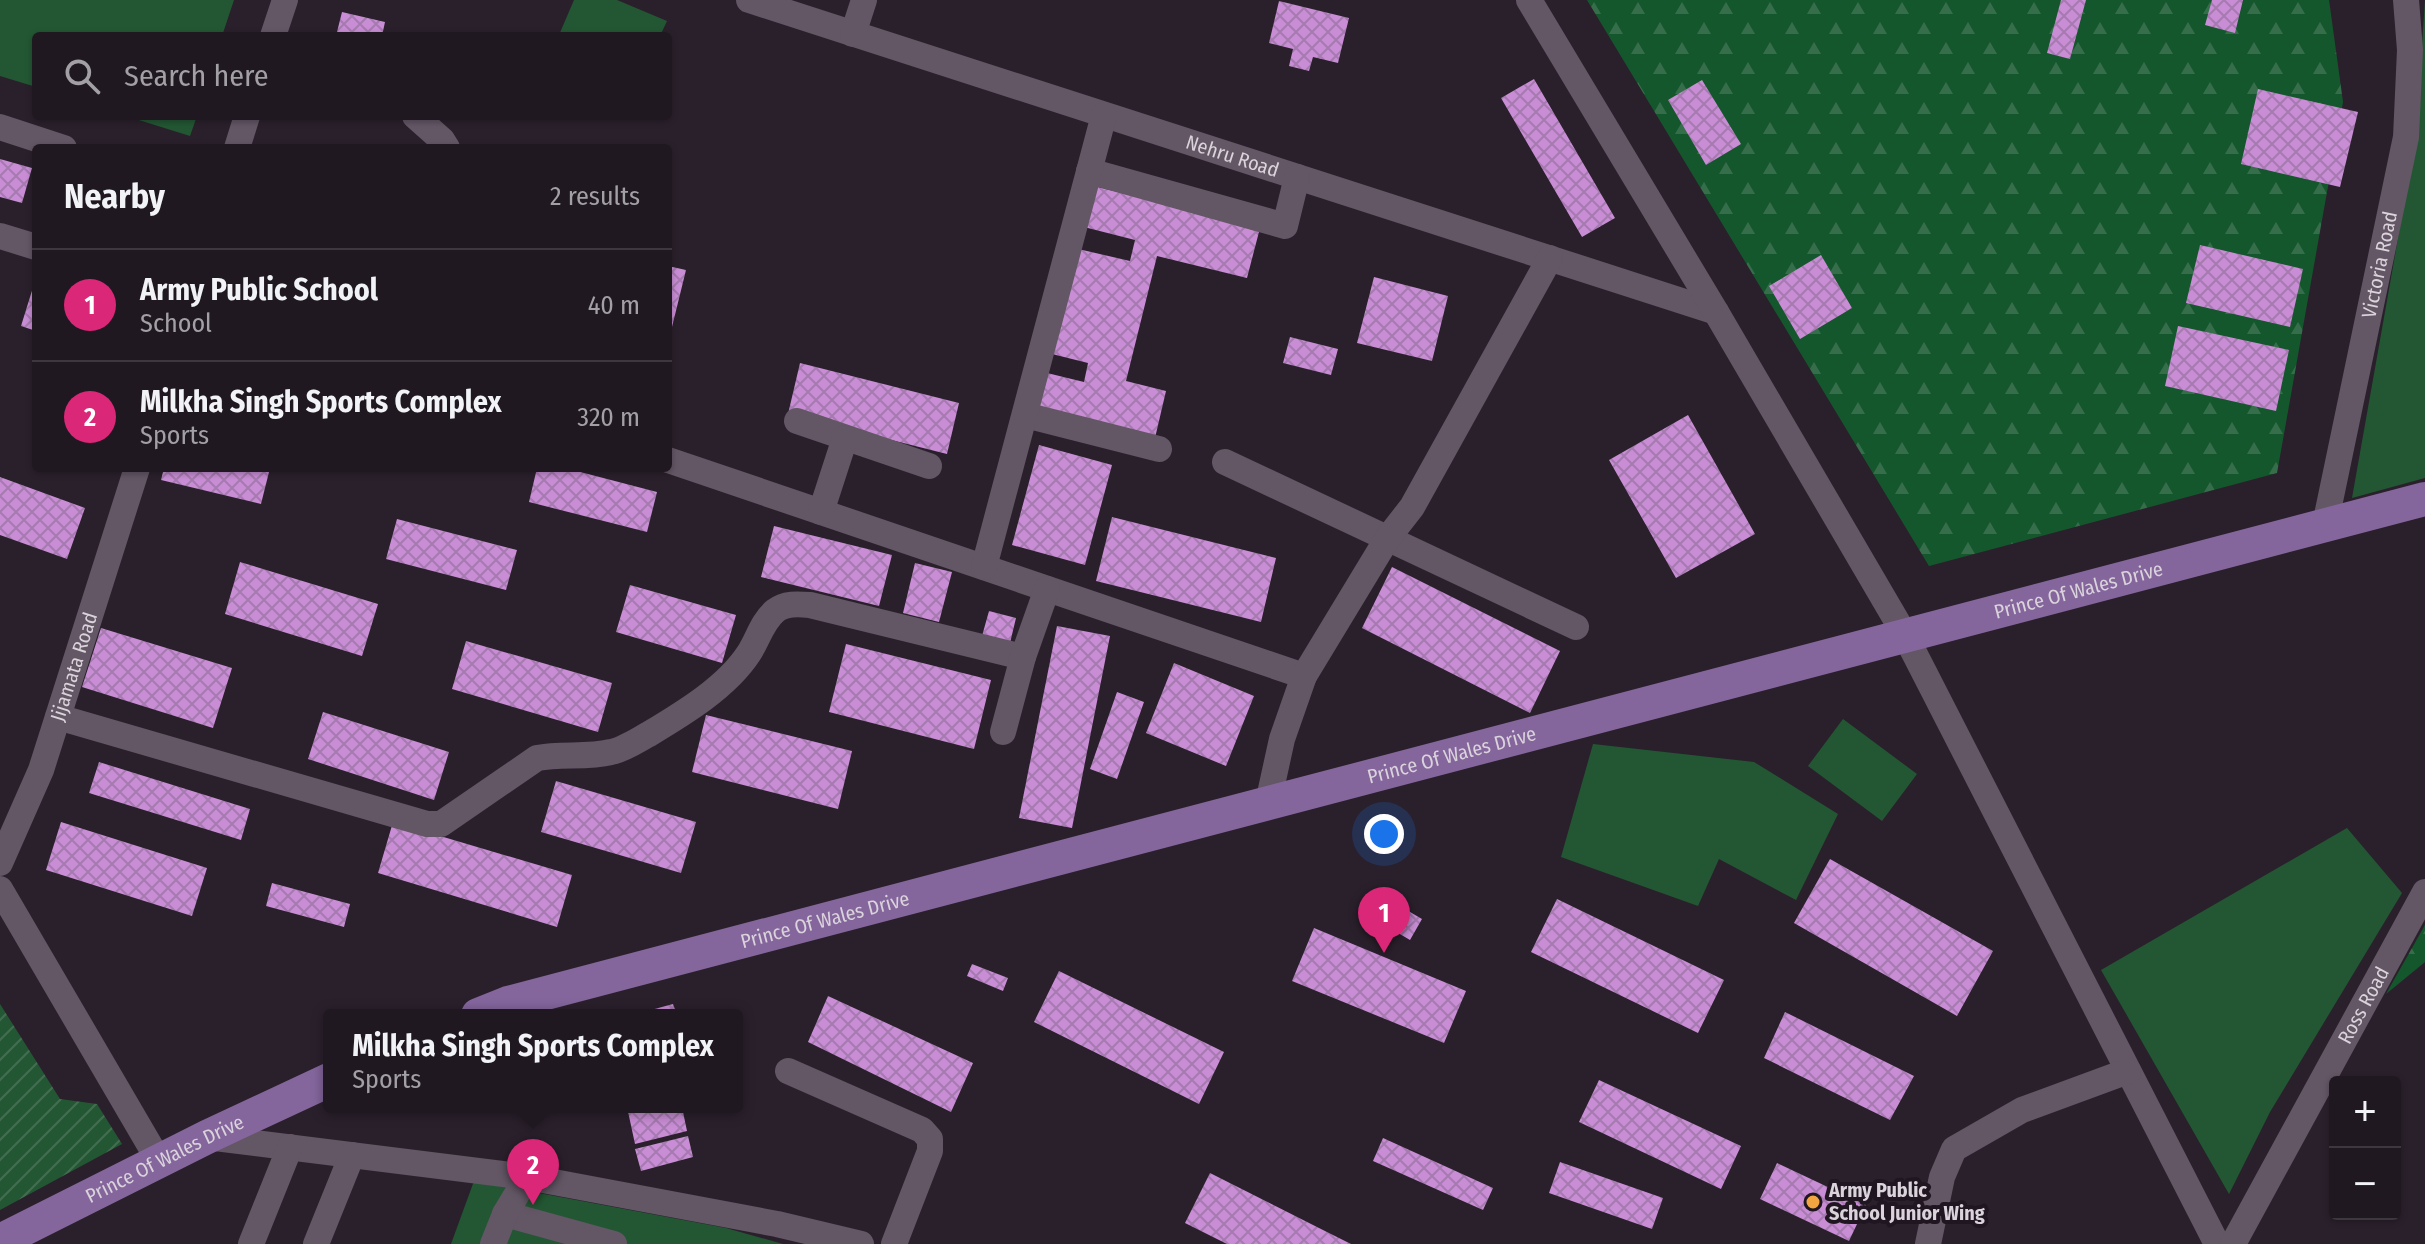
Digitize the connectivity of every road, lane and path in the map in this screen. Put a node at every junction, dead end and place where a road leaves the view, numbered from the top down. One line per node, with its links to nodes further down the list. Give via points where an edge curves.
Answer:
1 (285, 0): 6 (street)
2 (749, 0): 7 (street, Nehru Road)
3 (864, 0): 7 (street)
4 (1529, 0): 20 (street)
5 (2406, 0): 31 (street, Victoria Road, via 2406,137)
6 (274, 32)
7 (853, 34): 8 (street, Nehru Road)
8 (1104, 115): 15 (street); 16 (street, Nehru Road)
9 (246, 120): 13 (street)
10 (420, 120): 14 (street)
11 (0, 127): 12 (street)
12 (52, 144)
13 (238, 144)
14 (444, 144)
15 (1089, 171): 16 (street, via 1285,226); 21 (street)
16 (1297, 177): 19 (street, Nehru Road)
17 (0, 236): 18 (street)
18 (32, 246)
19 (1550, 258): 20 (street, Nehru Road); 32 (street, via 1412,507)
20 (1716, 312): 36 (street)
21 (1025, 415): 24 (street); 33 (street)
22 (797, 421): 23 (street)
23 (845, 438): 27 (street); 30 (street)
24 (1159, 449)
25 (672, 461): 30 (street)
26 (1225, 462): 32 (street)
27 (929, 466)
28 (136, 472): 39 (street, Jijamata Road)
29 (2425, 499): 31 (main road, Prince Of Wales Drive)
30 (821, 512): 33 (street)
31 (2325, 525): 36 (main road, Prince Of Wales Drive)
32 (1387, 539): 35 (street); 38 (street)
33 (984, 567): 34 (street)
34 (1047, 589): 37 (street); 38 (street)
35 (1576, 627)
36 (1905, 635): 41 (main road, Prince Of Wales Drive); 47 (street)
37 (1023, 657): 39 (street, via 810,605 778,608 730,676 650,733 614,752 537,758 441,824); 40 (street)
38 (1304, 676): 41 (street)
39 (58, 717): 42 (street, Jijamata Road, via 41,770)
40 (1003, 732)
41 (1268, 803): 45 (main road, Prince Of Wales Drive)
42 (2, 854)
43 (0, 889): 52 (street)
44 (2425, 892): 56 (street, Ross Road)
45 (493, 1009)
46 (788, 1071): 62 (street, via 922,1130 930,1139)
47 (2128, 1071): 56 (street); 63 (street, via 2022,1110 1954,1149 1942,1177)
48 (323, 1083): 49 (main road, Prince Of Wales Drive)
49 (207, 1137): 50 (street); 52 (main road, Prince Of Wales Drive)
50 (290, 1147): 51 (street); 57 (street)
51 (352, 1155): 53 (street); 58 (street)
52 (159, 1161): 55 (main road, Prince Of Wales Drive)
53 (527, 1177): 54 (street); 61 (street)
54 (505, 1214): 59 (street); 60 (street)
55 (0, 1241)
56 (2234, 1243)
57 (251, 1244)
58 (316, 1244)
59 (493, 1244)
60 (614, 1244)
61 (861, 1244)
62 (894, 1244)
63 (1928, 1244)

